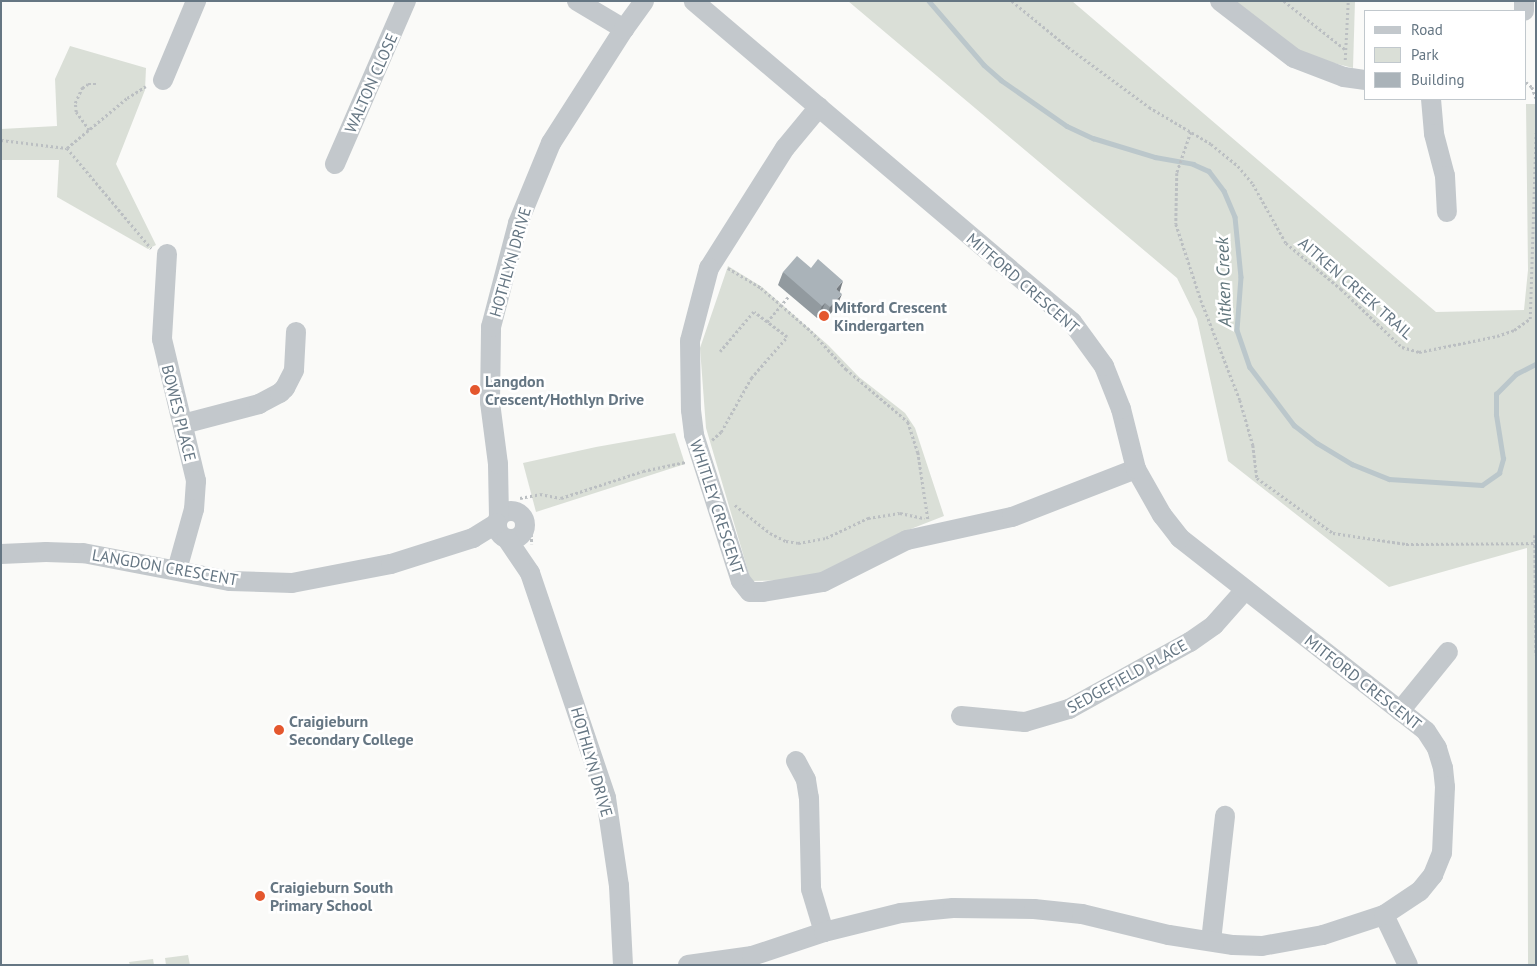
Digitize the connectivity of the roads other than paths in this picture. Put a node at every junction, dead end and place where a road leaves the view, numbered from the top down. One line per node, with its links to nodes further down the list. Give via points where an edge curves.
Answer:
1 (196, 1): 9 (street)
2 (406, 1): 12 (street, WALTON CLOSE)
3 (577, 1): 7 (street)
4 (644, 1): 7 (street, HOTHLYN DRIVE)
5 (694, 1): 11 (street, MITFORD CRESCENT)
6 (1220, 1): 8 (street, via 1294,58 1344,77)
7 (624, 29): 18 (street, HOTHLYN DRIVE, via 551,143 518,223 492,327 490,402 498,464)
8 (1364, 80)
9 (155, 83)
10 (1430, 100): 13 (street, via 1434,134 1445,176)
11 (819, 107): 17 (street, MITFORD CRESCENT, via 1072,322 1104,366 1120,409); 17 (street, WHITLEY CRESCENT, via 785,148 714,260 706,276 690,341 692,422 741,581 750,592 823,582 907,540 1012,517)
12 (335, 164)
13 (1446, 212)
14 (167, 254): 16 (street, BOWES PLACE, via 162,339)
15 (296, 332): 16 (street, via 294,370 280,393 259,404)
16 (183, 424): 20 (street, BOWES PLACE, via 196,481 194,508)
17 (1136, 469): 21 (street, MITFORD CRESCENT, via 1162,516 1180,538)
18 (511, 519): 20 (street, LANGDON CRESCENT, via 473,538 391,564 292,583 230,581); 30 (street, HOTHLYN DRIVE, via 606,798 618,886)
19 (2, 549): 20 (street, LANGDON CRESCENT, via 82,554)
20 (178, 570)
21 (1245, 590): 23 (street, MITFORD CRESCENT); 24 (street, SEDGEFIELD PLACE, via 1214,625 1190,642 1069,709 1025,722)
22 (1448, 652): 23 (street)
23 (1400, 711): 27 (street, MITFORD CRESCENT, via 1426,731 1443,768 1442,853 1433,875 1420,891)
24 (961, 716)
25 (796, 761): 28 (street, via 806,780 809,798 811,889)
26 (1225, 816): 29 (street)
27 (1384, 915): 29 (street, MITFORD CRESCENT, via 1284,944 1262,946); 32 (street)
28 (824, 932): 29 (street, MITFORD CRESCENT, via 901,913 953,908 1082,914 1170,935); 31 (street, MITFORD CRESCENT, via 752,956)
29 (1211, 941)
30 (623, 965)
31 (688, 965)
32 (1408, 965)

